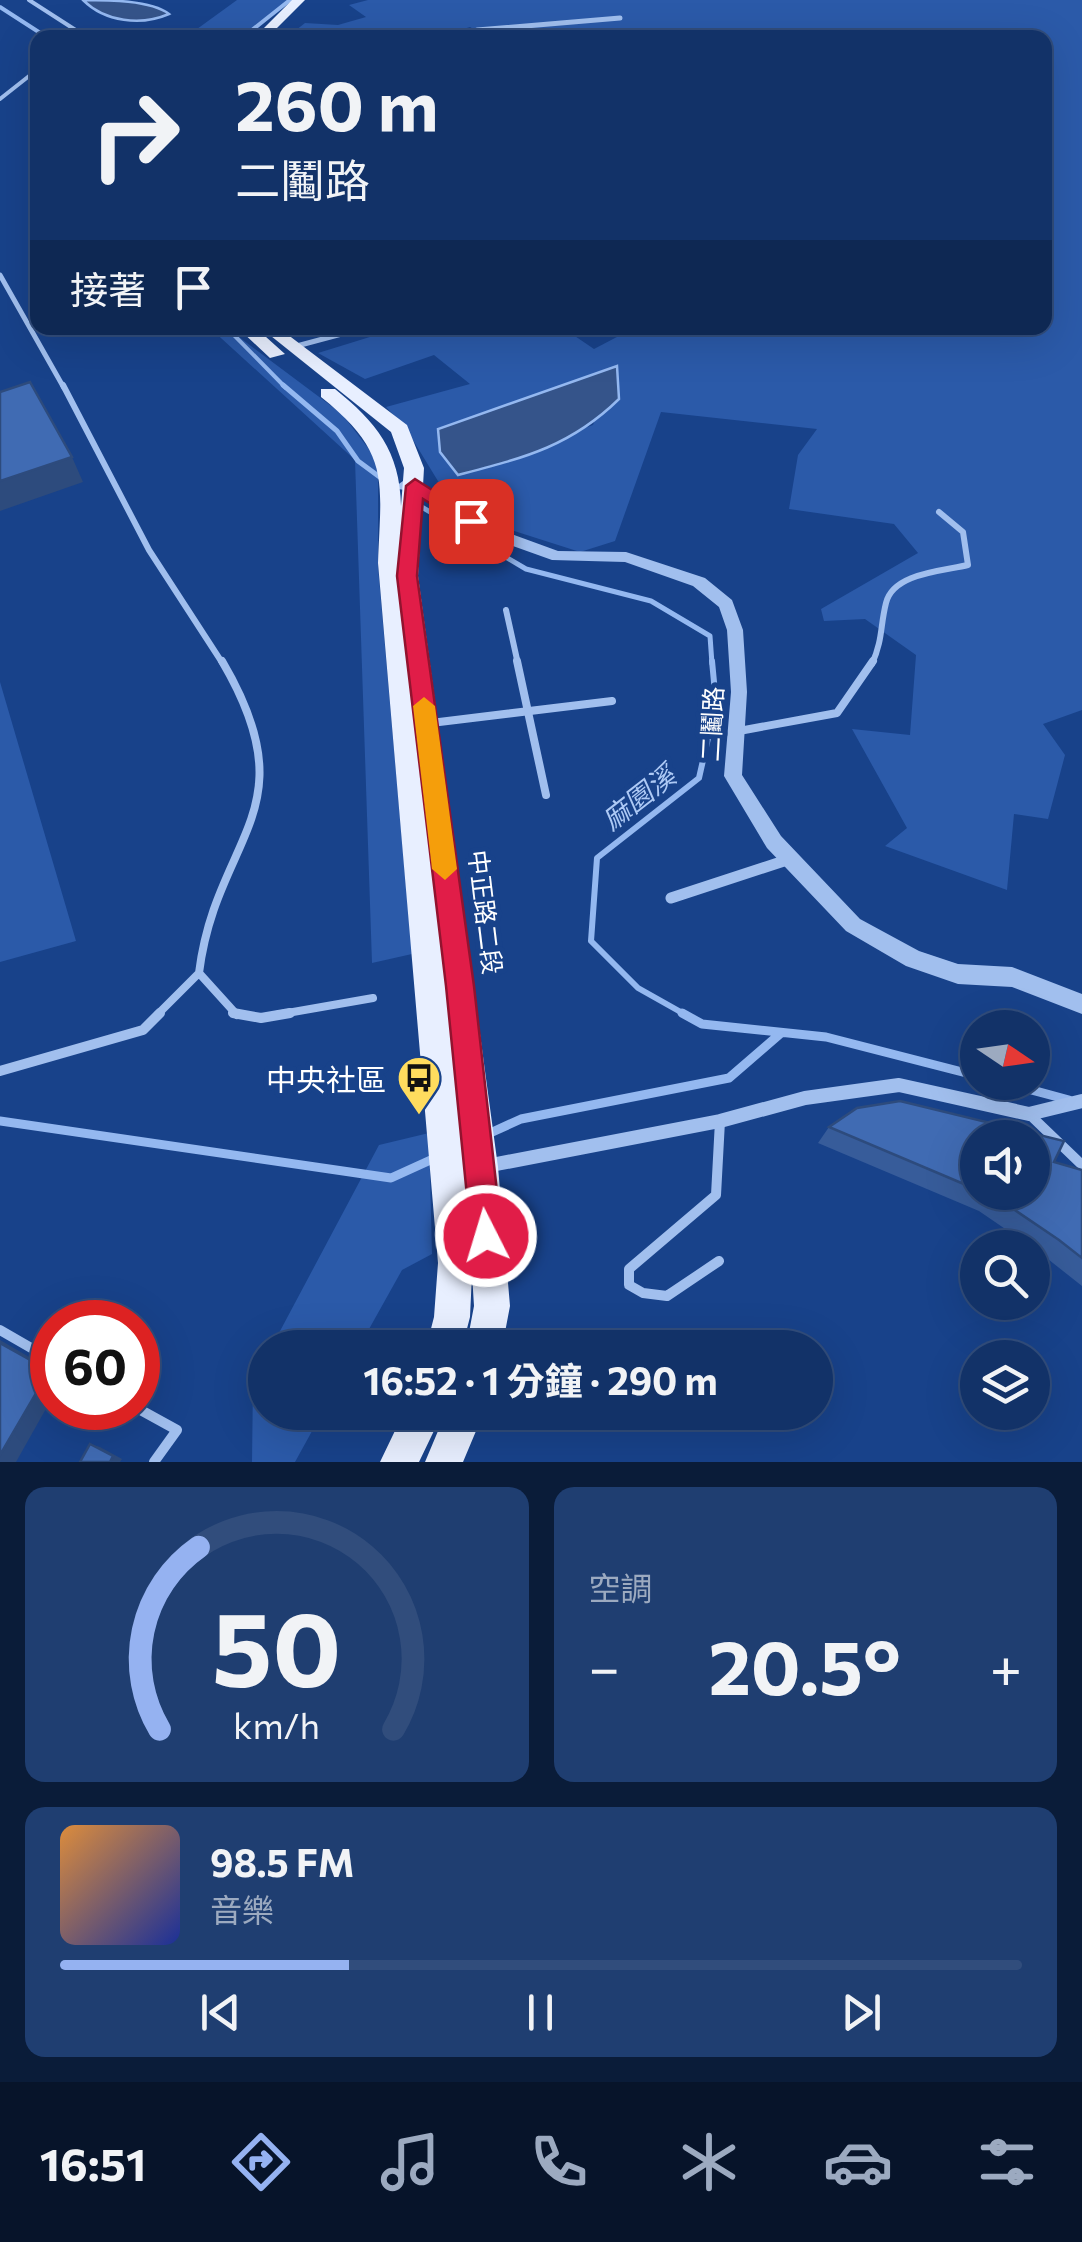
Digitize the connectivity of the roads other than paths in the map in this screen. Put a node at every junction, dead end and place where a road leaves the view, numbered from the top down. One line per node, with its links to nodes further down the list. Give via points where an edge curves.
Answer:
1 (29, 0): 5 (lane)
2 (298, 0): 6 (main road)
3 (312, 0): 7 (main road)
4 (620, 18): 8 (street)
5 (76, 30)
6 (268, 30)
7 (282, 30)
8 (478, 30)
9 (30, 75): 10 (lane)
10 (0, 99)
11 (0, 276): 12 (lane)
12 (30, 331)
13 (32, 335): 28 (lane, via 152,554 233,676 252,723 261,773 251,836 222,886)
14 (255, 335): 18 (main road, via 378,436)
15 (277, 335): 17 (main road)
16 (337, 335): 17 (lane)
17 (292, 347): 18 (main road, via 400,429 414,468)
18 (402, 486): 23 (main road, 中正路二段); 24 (street, 二鬮路, via 542,551 578,560 626,557 699,582 726,604 735,630); 37 (main road, via 389,563)
19 (939, 512): 24 (lane, via 963,532 968,565 901,581 886,598 884,637 865,678 836,713)
20 (506, 610): 22 (lane)
21 (612, 701): 22 (lane)
22 (529, 711): 23 (lane); 25 (lane)
23 (426, 724): 36 (main road, 中正路二段)
24 (734, 732): 26 (street, 二鬮路, via 733,776)
25 (546, 795)
26 (790, 859): 27 (street); 30 (street, 二鬮路, via 853,924 913,959 958,974 1012,977)
27 (671, 898)
28 (199, 973): 29 (lane, via 236,1014 248,1016); 31 (lane, via 143,1030)
29 (373, 998)
30 (1082, 1004)
31 (0, 1071)
32 (1082, 1101): 33 (street)
33 (1029, 1114): 34 (street, via 900,1084 805,1098); 35 (lane)
34 (720, 1121): 36 (street); 38 (lane, via 716,1195 629,1269 630,1285 649,1299 672,1298)
35 (1082, 1165)
36 (481, 1167): 37 (street); 41 (main road, 中正路二段, via 492,1306)
37 (444, 1173): 40 (main road, via 455,1263)
38 (719, 1261)
39 (0, 1330): 42 (lane)
40 (449, 1330)
41 (487, 1330)
42 (30, 1347)
43 (160, 1421): 46 (lane, via 177,1430)
44 (415, 1430): 47 (main road)
45 (458, 1430): 48 (main road)
46 (154, 1462)
47 (399, 1462)
48 (444, 1462)

